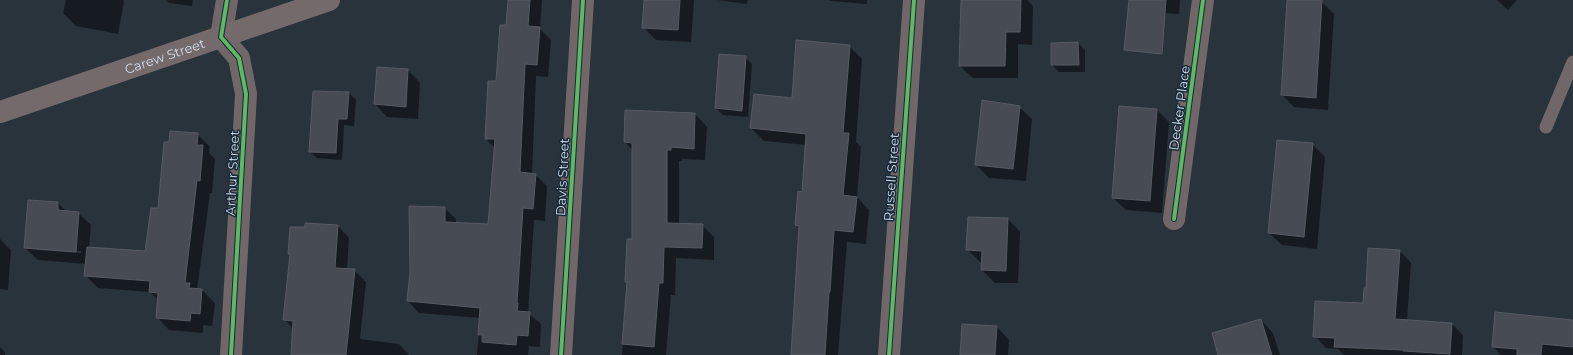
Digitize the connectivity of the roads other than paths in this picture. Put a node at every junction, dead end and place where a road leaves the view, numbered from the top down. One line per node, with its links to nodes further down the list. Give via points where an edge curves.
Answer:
1 (227, 0): 6 (street)
2 (329, 0): 6 (street, Carew Street)
3 (583, 0): 12 (street, Davis Street)
4 (914, 0): 13 (street, Russell Street)
5 (1203, 0): 10 (street, Decker Place)
6 (220, 37): 8 (street, Carew Street); 11 (street, Arthur Street, via 239,58 246,94)
7 (1573, 62): 9 (lane)
8 (0, 112)
9 (1546, 127)
10 (1174, 219)
11 (230, 355)
12 (562, 355)
13 (889, 355)

